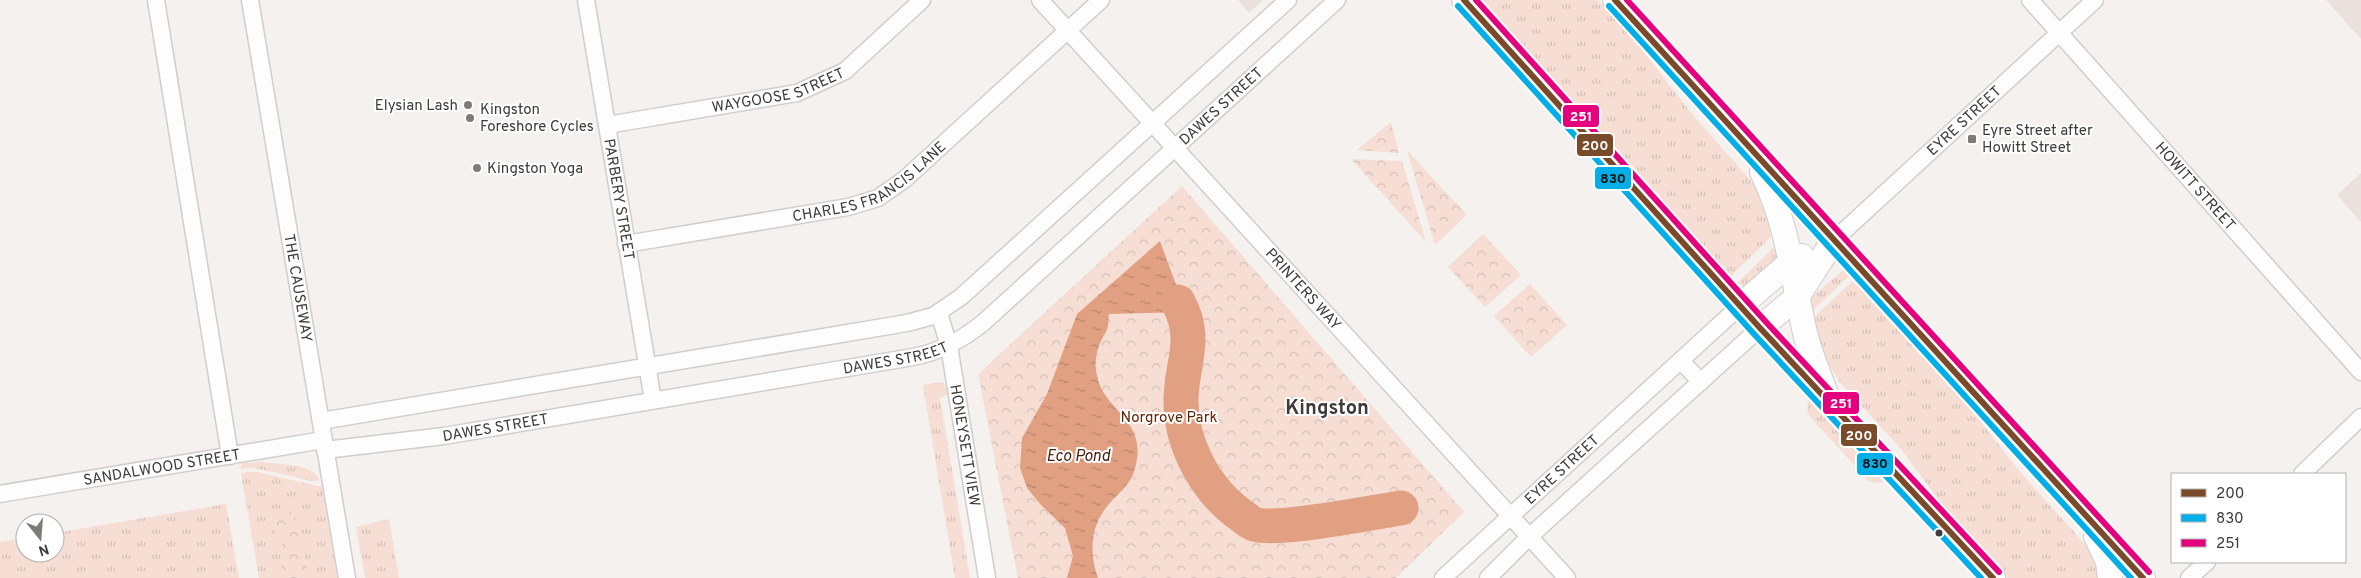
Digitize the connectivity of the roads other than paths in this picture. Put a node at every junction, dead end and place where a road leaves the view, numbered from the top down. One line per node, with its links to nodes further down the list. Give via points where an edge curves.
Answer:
1 (156, 0): 36 (street)
2 (250, 0): 34 (street, THE CAUSEWAY)
3 (586, 0): 16 (street, PARBERY STREET)
4 (922, 0): 16 (street, WAYGOOSE STREET, via 845,71 823,83 797,93)
5 (1040, 0): 13 (street, PRINTERS WAY)
6 (1101, 0): 13 (street, CHARLES FRANCIS LANE)
7 (1288, 0): 15 (street, DAWES STREET)
8 (1337, 0): 18 (street, DAWES STREET)
9 (1464, 0): 23 (main road)
10 (1615, 0): 17 (main road)
11 (2030, 0): 14 (street, HOWITT STREET)
12 (2095, 0): 14 (street, EYRE STREET)
13 (1067, 31): 15 (street, PRINTERS WAY); 20 (street, CHARLES FRANCIS LANE, via 906,179 878,198 857,205)
14 (2059, 32): 19 (street, EYRE STREET); 29 (street, HOWITT STREET)
15 (1151, 123): 18 (street, PRINTERS WAY); 24 (street, DAWES STREET, via 961,297)
16 (607, 125): 20 (street, PARBERY STREET)
17 (1747, 143): 19 (main road); 21 (main road, via 1776,203)
18 (1176, 150): 26 (street, DAWES STREET, via 984,322); 40 (street, PRINTERS WAY)
19 (1833, 241): 21 (main road, EYRE STREET); 22 (main road, EYRE STREET); 39 (main road)
20 (626, 244): 28 (street, PARBERY STREET)
21 (1792, 261): 22 (main road); 23 (main road, EYRE STREET)
22 (1798, 296): 25 (main road, EYRE STREET); 32 (main road, via 1809,347)
23 (1740, 306): 25 (main road); 27 (street, EYRE STREET)
24 (939, 312): 26 (street, HONEYSETT VIEW); 28 (street, DAWES STREET, via 907,323)
25 (1760, 328): 30 (street, EYRE STREET); 32 (main road)
26 (948, 346): 31 (street, DAWES STREET, via 913,357); 44 (street, HONEYSETT VIEW)
27 (1681, 361): 30 (street); 40 (street, EYRE STREET)
28 (647, 367): 31 (street, PARBERY STREET); 34 (street, DAWES STREET)
29 (2361, 372)
30 (1701, 382): 41 (street, EYRE STREET)
31 (653, 400): 35 (street, DAWES STREET, via 444,436)
32 (1828, 400): 48 (main road)
33 (2361, 417): 37 (street)
34 (321, 421): 35 (street, THE CAUSEWAY)
35 (324, 445): 36 (street, SANDALWOOD STREET); 43 (street, THE CAUSEWAY)
36 (230, 456): 38 (street, SANDALWOOD STREET)
37 (2303, 473)
38 (0, 494)
39 (2086, 514): 49 (main road, via 2108,562); 50 (main road)
40 (1510, 517): 41 (street, PRINTERS WAY); 45 (street, EYRE STREET)
41 (1529, 538): 46 (street, EYRE STREET); 47 (street, PRINTERS WAY)
42 (2206, 563): 51 (street)
43 (347, 578)
44 (987, 578)
45 (1443, 578)
46 (1488, 578)
47 (1567, 578)
48 (1993, 578)
49 (2110, 578)
50 (2143, 578)
51 (2189, 578)

